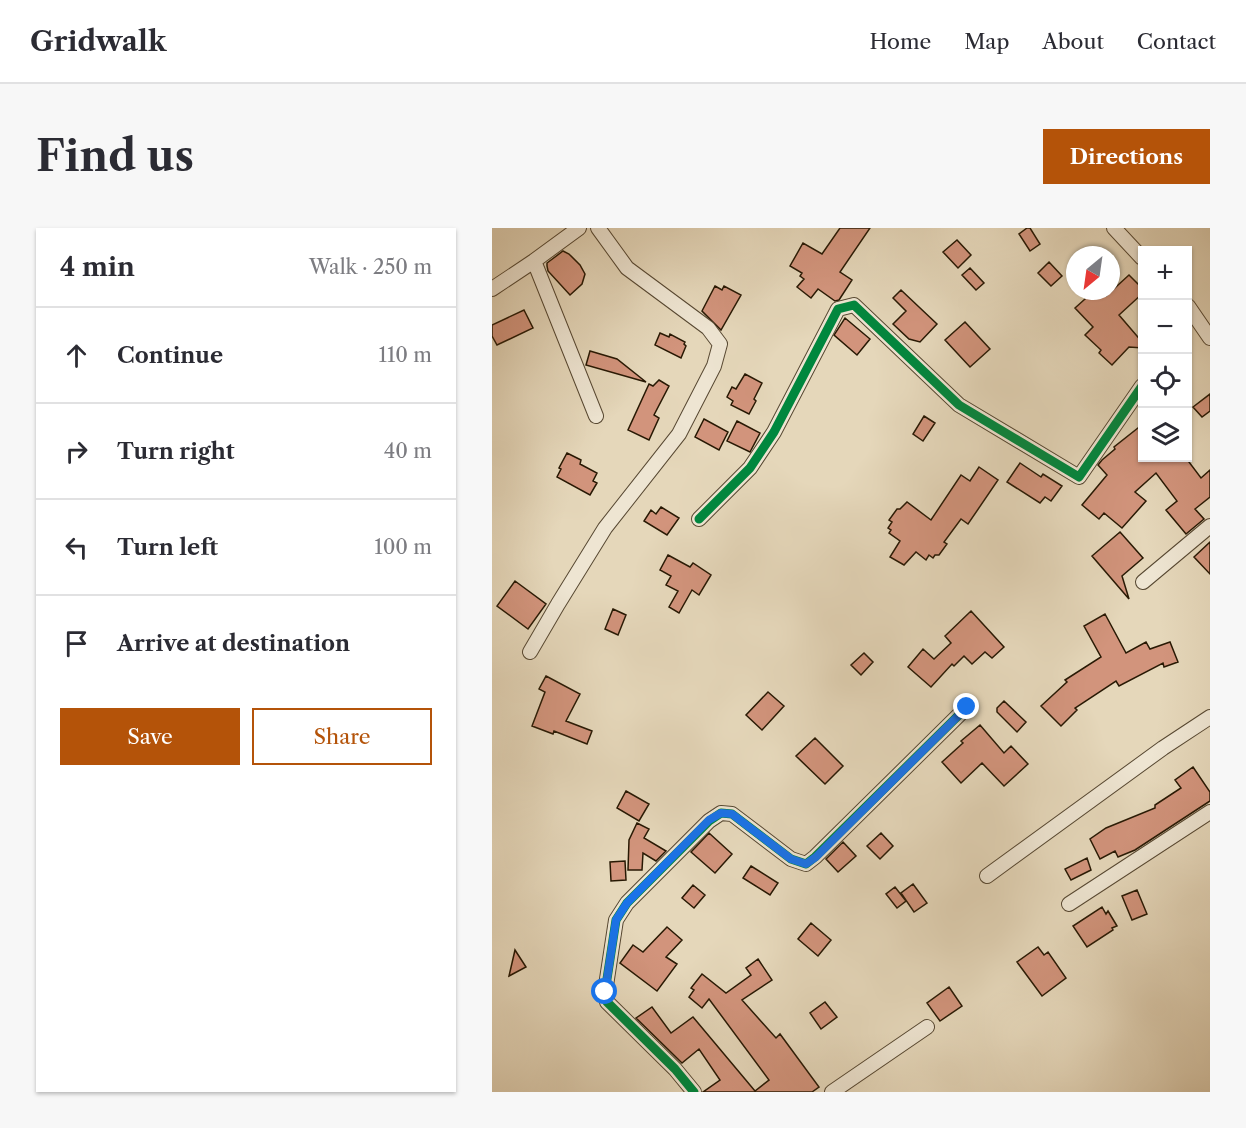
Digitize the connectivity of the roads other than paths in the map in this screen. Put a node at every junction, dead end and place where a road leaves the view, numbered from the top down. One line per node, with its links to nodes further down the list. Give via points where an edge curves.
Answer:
1 (579, 228): 5 (street)
2 (598, 228): 14 (street, via 627,268 708,328 720,344 714,366 679,434 605,528)
3 (1114, 228): 4 (street)
4 (1138, 253)
5 (534, 261): 6 (street); 10 (street)
6 (492, 289)
7 (1192, 317): 8 (street)
8 (1210, 339)
9 (1138, 393): 11 (street, via 1079,477 958,405 850,305 838,309 774,432 750,468)
10 (596, 416)
11 (699, 519)
12 (1210, 526): 13 (street)
13 (1143, 582)
14 (530, 652)
15 (967, 707): 21 (street, via 806,864 791,859 732,814 721,813 709,820 627,903 616,920 605,992 607,1002)
16 (1210, 717): 18 (street)
17 (1210, 812): 19 (street)
18 (987, 876)
19 (1070, 904)
20 (927, 1027): 22 (street)
21 (694, 1092)
22 (832, 1092)

